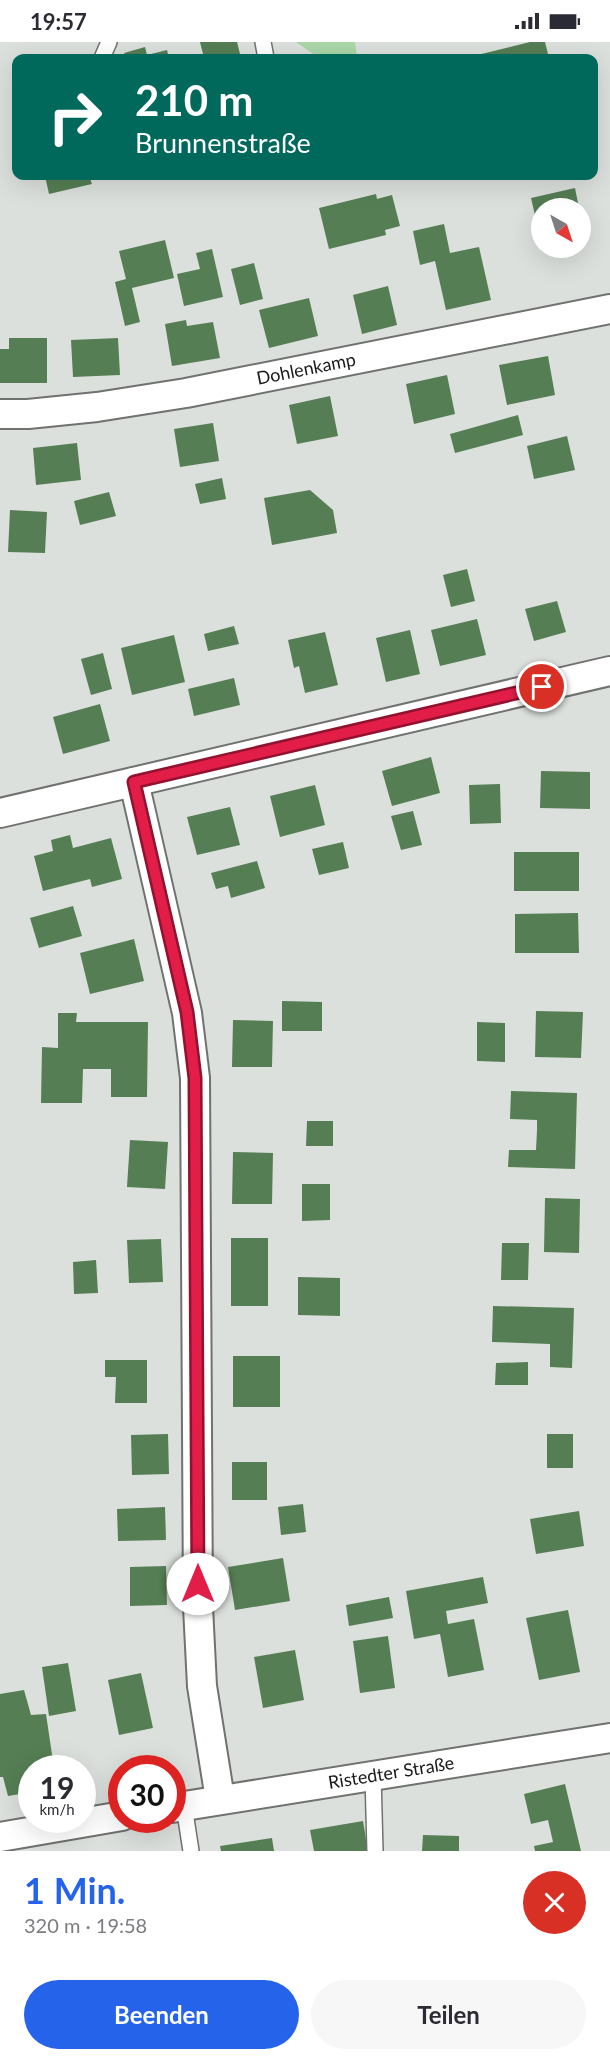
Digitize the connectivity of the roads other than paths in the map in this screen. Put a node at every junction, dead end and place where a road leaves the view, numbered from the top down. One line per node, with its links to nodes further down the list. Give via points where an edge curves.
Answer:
1 (610, 309): 2 (street, Dohlenkamp, via 186,393 98,407)
2 (0, 414)
3 (610, 671): 4 (street)
4 (134, 782): 5 (street); 8 (street, via 187,1012 195,1078 198,1607 202,1686)
5 (0, 813)
6 (610, 1738): 7 (street, Ristedter Straße)
7 (373, 1775): 8 (street, Ristedter Straße); 14 (lane)
8 (220, 1799): 9 (street, Ristedter Straße)
9 (186, 1805)
10 (108, 1818): 12 (street)
11 (185, 1833): 13 (lane)
12 (0, 1837)
13 (190, 1851)
14 (375, 1851)

